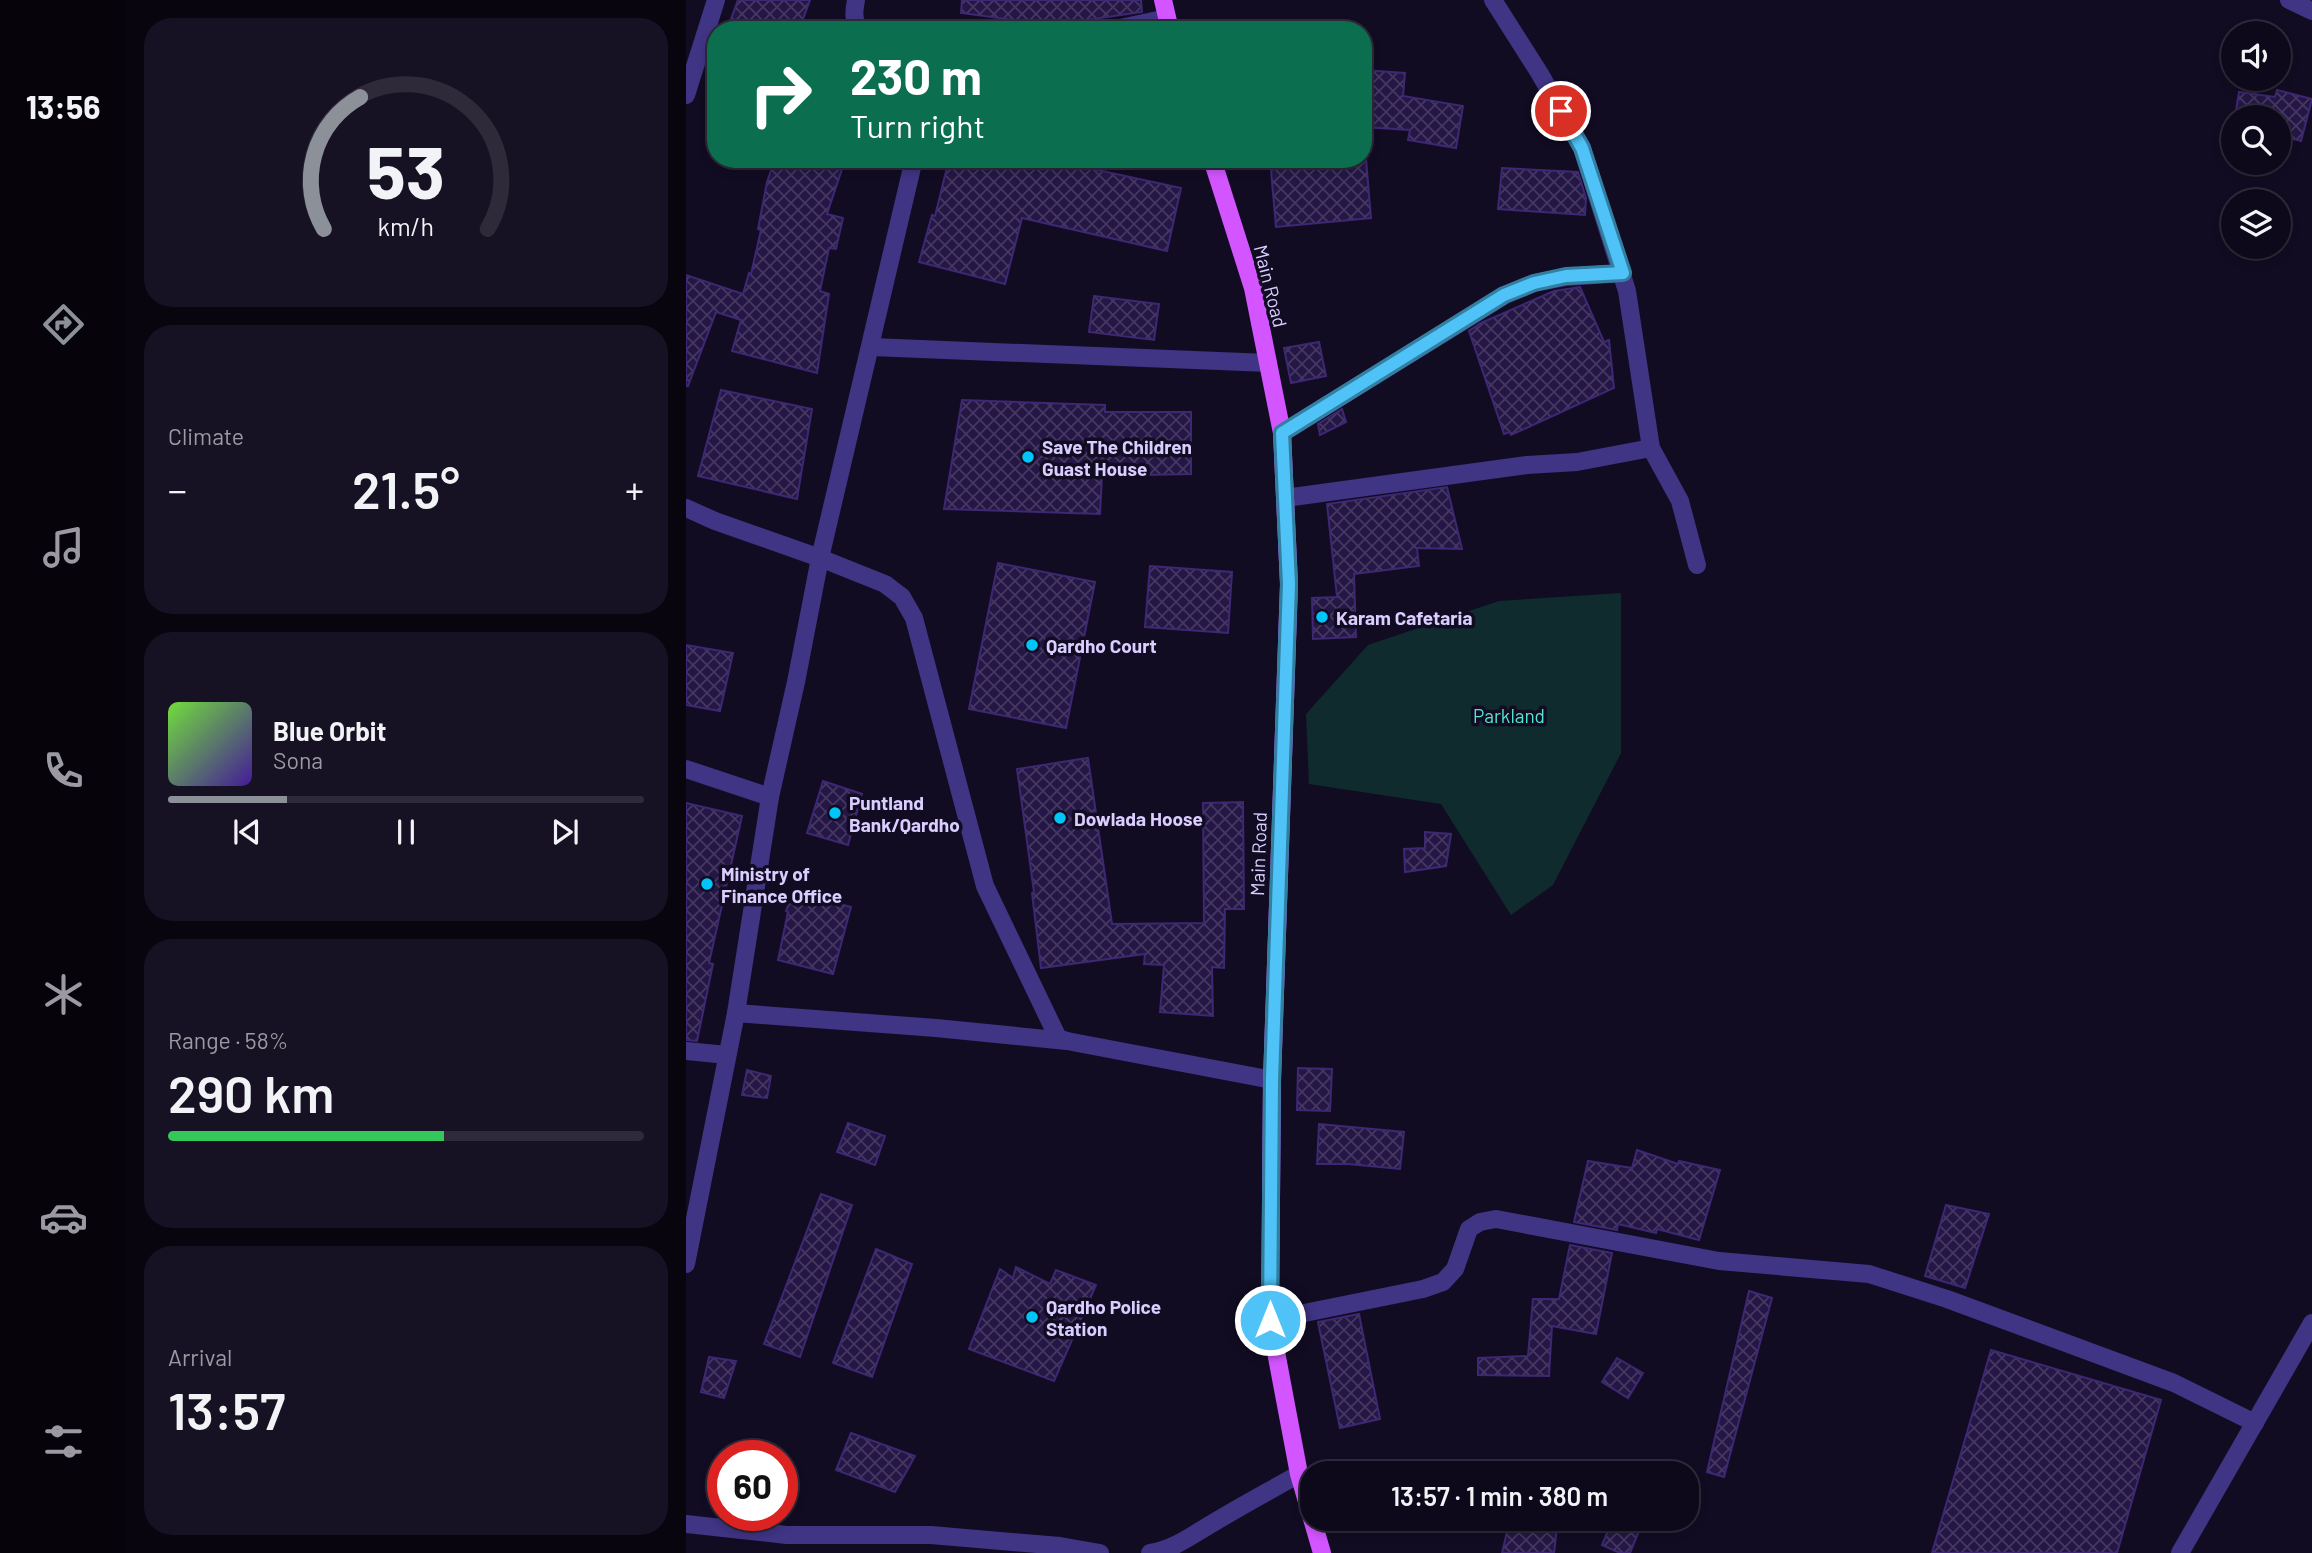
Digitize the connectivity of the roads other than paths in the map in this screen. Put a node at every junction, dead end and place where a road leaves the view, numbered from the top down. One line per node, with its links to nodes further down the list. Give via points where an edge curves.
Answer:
1 (716, 0): 7 (street)
2 (856, 0): 8 (street)
3 (1163, 0): 9 (main road)
4 (1493, 0): 14 (street, via 1582,148)
5 (2289, 0): 6 (street)
6 (2312, 11)
7 (713, 21)
8 (857, 21)
9 (1168, 21)
10 (707, 50): 11 (street)
11 (686, 95)
12 (912, 168): 15 (street)
13 (1215, 168): 16 (main road, Main Road, via 1253,288)
14 (1623, 273): 17 (street, via 1566,276 1504,295); 18 (street)
15 (872, 346): 16 (street); 21 (street)
16 (1268, 363): 17 (main road, Main Road)
17 (1282, 433): 19 (main road, Main Road)
18 (1651, 448): 19 (street, via 1577,462); 22 (street, via 1679,501)
19 (1285, 498): 29 (main road, Main Road, via 1289,584)
20 (686, 508): 21 (street)
21 (820, 558): 24 (street); 26 (street, via 885,584 902,597 914,618 985,886 1058,1038)
22 (1697, 565)
23 (686, 769): 24 (street)
24 (770, 797): 25 (street)
25 (736, 1013): 26 (street); 28 (street)
26 (1067, 1041): 29 (street)
27 (686, 1051): 28 (street)
28 (727, 1055): 30 (street)
29 (1272, 1080): 31 (main road, Main Road)
30 (686, 1264)
31 (1270, 1320): 33 (street, via 1443,1282 1454,1269 1469,1229 1496,1219 1720,1261 1870,1274 2174,1383); 34 (main road, Main Road)
32 (2312, 1323): 33 (street)
33 (2255, 1423): 41 (street)
34 (1299, 1474): 39 (street, via 1188,1540); 40 (main road, Main Road)
35 (686, 1524): 36 (street)
36 (786, 1544): 37 (street)
37 (930, 1544): 38 (street, via 1060,1546)
38 (1100, 1553)
39 (1150, 1553)
40 (1322, 1553)
41 (2180, 1553)

